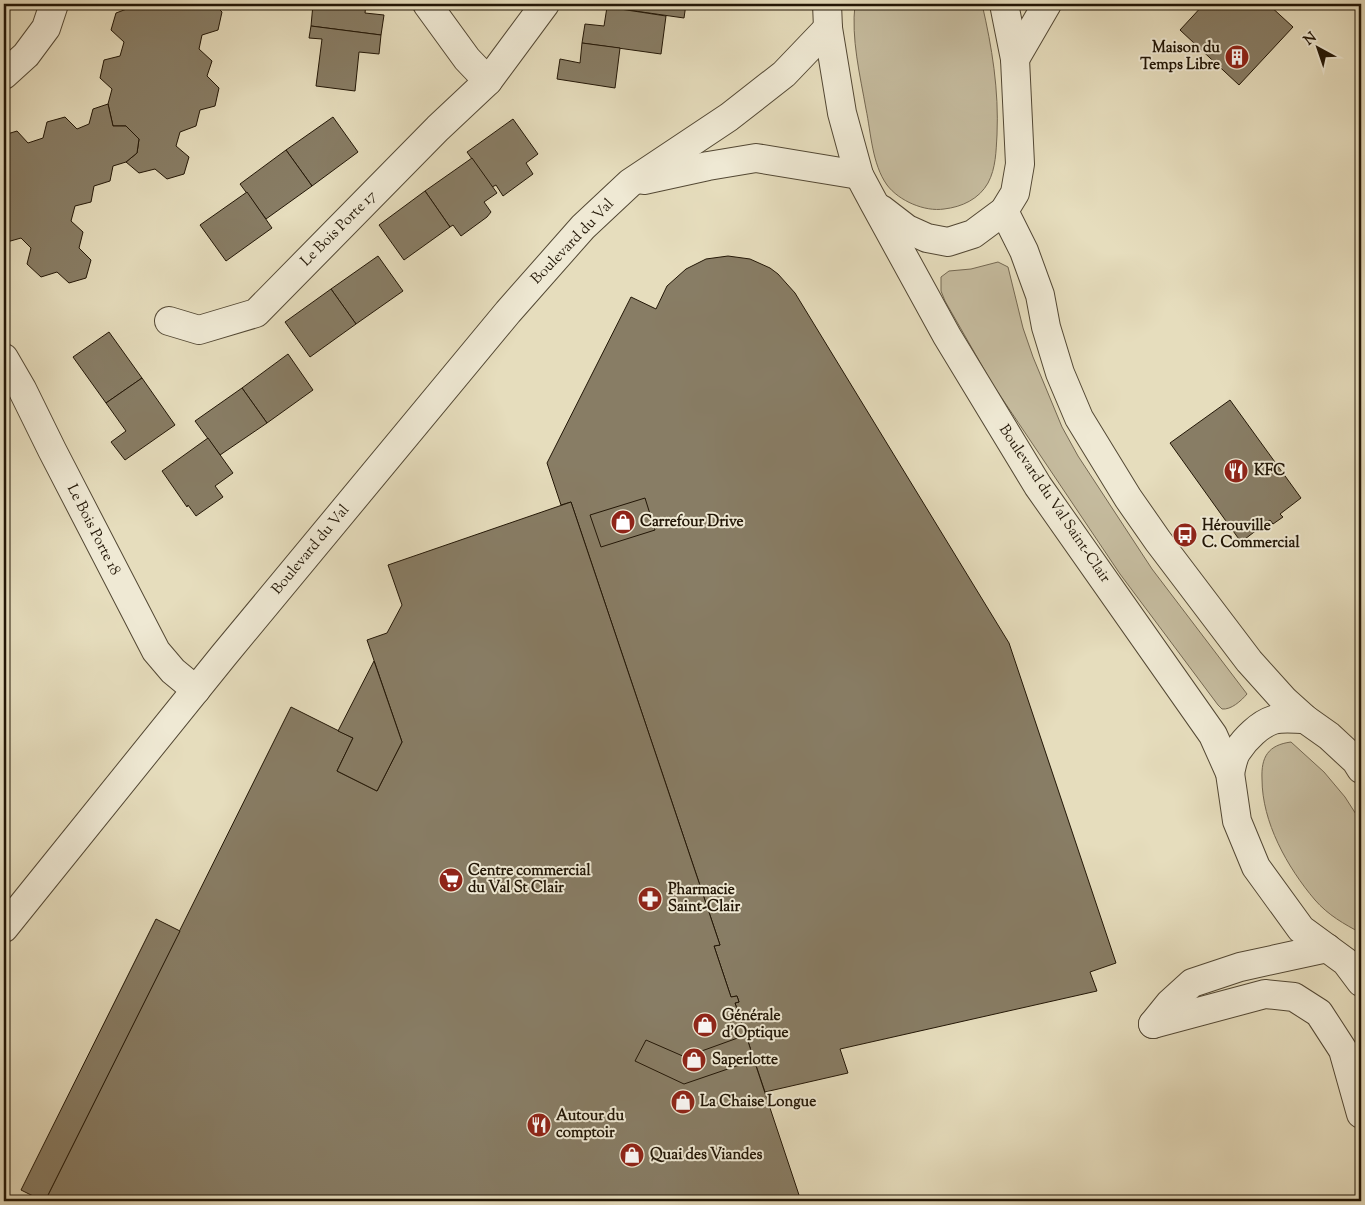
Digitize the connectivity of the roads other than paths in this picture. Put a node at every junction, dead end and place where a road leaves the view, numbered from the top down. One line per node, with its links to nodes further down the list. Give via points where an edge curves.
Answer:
1 (54, 4): 8 (street, via 46,28 26,55)
2 (427, 4): 9 (street, via 467,59)
3 (545, 4): 9 (street, Le Bois Porte 17)
4 (1004, 4): 7 (street)
5 (1047, 4): 7 (street)
6 (827, 16): 10 (street, Boulevard du Val Saint-Clair, via 842,113); 11 (street, Boulevard du Val, via 776,80)
7 (1015, 59): 13 (street, via 1020,164 1015,193)
8 (4, 75)
9 (488, 81): 14 (street, Le Bois Porte 17, via 256,313 199,330)
10 (859, 175): 11 (street, via 756,158); 12 (street, Boulevard du Val Saint-Clair)
11 (630, 183): 16 (street, Boulevard du Val, via 583,227 508,312)
12 (874, 203): 13 (street, via 907,229 927,238 948,242 973,234); 19 (street, Boulevard du Val Saint-Clair, via 947,336 1038,486 1213,735)
13 (1004, 211): 17 (street, via 1024,251 1040,295 1060,373 1080,418 1104,459 1158,541 1249,661)
14 (169, 321)
15 (4, 360): 16 (street, Le Bois Porte 18, via 156,650)
16 (196, 690): 20 (street, Boulevard du Val)
17 (1305, 720): 18 (street, via 1329,736); 19 (street, Boulevard du Val Saint-Clair, via 1272,720 1261,727 1236,752)
18 (1361, 769)
19 (1230, 773): 21 (street, Boulevard du Val Saint-Clair, via 1238,821 1256,867 1301,929)
20 (4, 928)
21 (1349, 964): 22 (street, via 1240,968 1192,983 1153,1024 1266,994 1294,997 1319,1013 1343,1050)
22 (1361, 1114)

